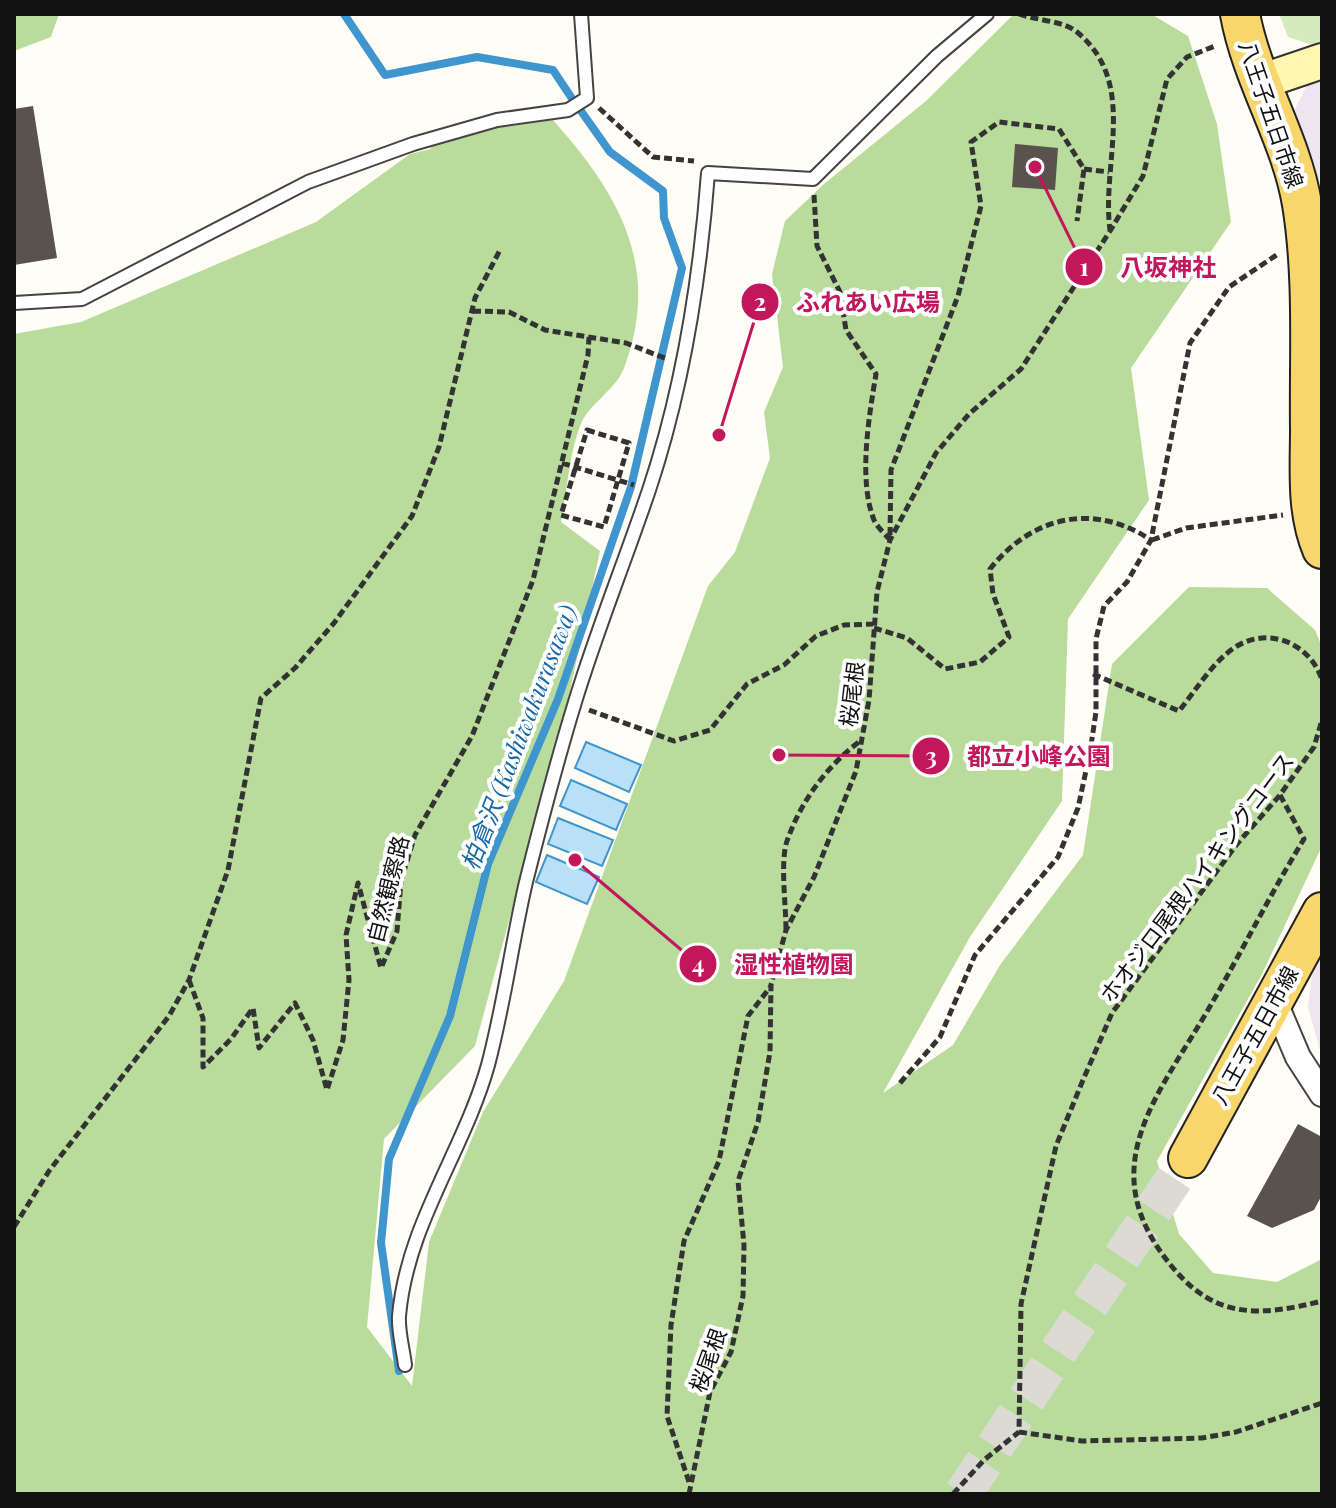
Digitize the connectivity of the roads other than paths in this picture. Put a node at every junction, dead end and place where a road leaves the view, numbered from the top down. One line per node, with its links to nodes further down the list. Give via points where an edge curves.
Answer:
1 (581, 14): 6 (lane, via 587,98 568,110 497,120 413,144 308,182 82,299)
2 (987, 14): 12 (lane, via 813,179 708,173 702,260 683,360 649,489 574,704 526,882 487,1066 449,1165 421,1218 398,1318)
3 (1231, 29): 5 (main road, 八王子五日市線)
4 (1322, 61): 5 (street)
5 (1260, 82): 7 (main road, 八王子五日市線, via 1295,169 1307,244 1311,509)
6 (14, 303)
7 (1322, 549)
8 (1322, 912): 9 (main road, 八王子五日市線)
9 (1273, 998): 10 (street, via 1298,1057); 11 (main road, 八王子五日市線)
10 (1322, 1094)
11 (1188, 1158)
12 (405, 1365)

